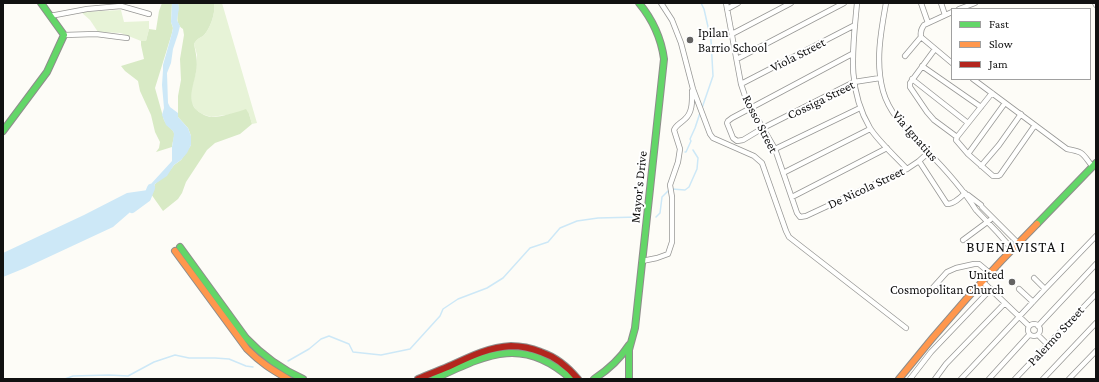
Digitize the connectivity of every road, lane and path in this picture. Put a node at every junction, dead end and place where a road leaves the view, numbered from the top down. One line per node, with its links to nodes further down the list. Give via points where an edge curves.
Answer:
1 (41, 3): 19 (street)
2 (639, 3): 71 (street, Mayor's Drive, via 657,29 664,59)
3 (661, 3): 38 (street, via 672,20 681,43)
4 (726, 3): 15 (street, Rosso Street)
5 (738, 3): 15 (street)
6 (791, 3): 23 (street)
7 (844, 3): 30 (street)
8 (857, 3): 22 (street)
9 (883, 3): 21 (street, Via Ignatius)
10 (886, 3): 21 (street, Via Ignatius)
11 (921, 3): 20 (street)
12 (941, 3): 18 (street)
13 (974, 3): 14 (street)
14 (961, 6)
15 (727, 9): 23 (street, Rosso Street)
16 (951, 12): 18 (street)
17 (149, 14): 19 (street, via 121,6)
18 (945, 15): 20 (street)
19 (50, 16): 24 (street)
20 (928, 22): 25 (street, via 920,32)
21 (882, 24): 33 (street, Via Ignatius)
22 (855, 26): 28 (street); 37 (street, Viola Street)
23 (732, 34): 30 (street, Rosso Street)
24 (64, 35): 26 (street, via 96,34); 49 (street, via 47,72)
25 (921, 37): 27 (street); 29 (street)
26 (126, 38)
27 (934, 49): 31 (street); 32 (street)
28 (852, 54): 36 (street); 42 (street)
29 (905, 56)
30 (737, 59): 37 (street, Rosso Street)
31 (951, 62)
32 (922, 66): 34 (street); 41 (street)
33 (880, 78): 36 (street, Cossiga Street); 53 (street, Via Ignatius, via 883,91 898,120)
34 (912, 79): 45 (street); 50 (street, via 910,87 927,112)
35 (974, 80): 39 (street)
36 (854, 82): 43 (street); 47 (street, Cossiga Street)
37 (741, 84): 42 (street, Rosso Street)
38 (692, 89): 71 (street, via 690,113 674,130 680,149 670,186 672,245 668,254); 87 (street, via 713,138 754,156 762,163 789,237)
39 (992, 93): 40 (street); 41 (street)
40 (1005, 103): 44 (street); 54 (street)
41 (981, 107): 45 (street)
42 (750, 108): 47 (street, Rosso Street); 47 (street, Cossiga Street, via 728,121 733,138 740,141)
43 (860, 108): 48 (street); 52 (street)
44 (1020, 114): 46 (street); 57 (street, via 999,146)
45 (968, 123): 50 (street)
46 (1035, 125): 56 (street, via 1067,149 1079,151); 57 (street, via 1000,175 995,177)
47 (763, 128): 52 (street, Rosso Street)
48 (870, 129): 51 (street); 59 (street)
49 (3, 131)
50 (957, 137): 54 (street, via 956,142)
51 (887, 148): 58 (street); 61 (street)
52 (775, 149): 59 (street, Rosso Street)
53 (929, 152): 55 (street, De Nicola Street); 60 (street, Via Ignatius)
54 (968, 154): 57 (street)
55 (919, 161): 58 (street, De Nicola Street); 60 (street, via 947,204 951,204)
56 (1094, 164): 69 (street)
57 (981, 166)
58 (907, 169): 62 (street, De Nicola Street)
59 (783, 173): 61 (street, Rosso Street)
60 (965, 193): 63 (street, Via Ignatius); 64 (street, Via Ignatius, via 976,211)
61 (792, 197): 62 (street, Rosso Street)
62 (800, 217)
63 (992, 217): 64 (street); 65 (street, Via Ignatius)
64 (988, 222): 66 (street, Via Ignatius); 68 (street)
65 (1003, 227): 66 (street); 69 (street, Via Ignatius)
66 (998, 232): 70 (street, Via Ignatius)
67 (1096, 236): 78 (street)
68 (963, 240)
69 (1018, 243): 70 (street)
70 (1012, 250): 73 (street)
71 (642, 261): 90 (street, Mayor's Drive, via 635,328)
72 (1096, 264): 86 (street)
73 (991, 274): 75 (street); 79 (street, via 979,264 956,268 947,272)
74 (1034, 278): 78 (street)
75 (983, 282): 76 (street); 101 (street)
76 (991, 289): 82 (street); 102 (street, via 931,352)
77 (1019, 289): 81 (street)
78 (1045, 289): 81 (street)
79 (929, 292)
80 (1096, 294): 91 (street, Palermo Street)
81 (1033, 302): 83 (street)
82 (1005, 303): 83 (street); 103 (street, via 946,364)
83 (1019, 317): 85 (street); 104 (street)
84 (1096, 323): 107 (street)
85 (1029, 326): 86 (street); 88 (street)
86 (1038, 326): 89 (street)
87 (906, 328)
88 (1029, 335): 89 (street); 105 (street)
89 (1038, 335): 91 (street)
90 (631, 342): 99 (street, via 614,365); 100 (street, Mayor's Drive)
91 (1048, 345): 106 (street, Palermo Street)
92 (1096, 351): 108 (street)
93 (288, 379): 94 (street, via 259,361 247,349 177,249 254,347 276,366)
94 (303, 379)
95 (418, 379): 98 (street, via 483,351 515,346 534,349 556,359)
96 (434, 379): 97 (street, via 486,357 509,353 539,358 555,366)
97 (571, 379)
98 (578, 379)
99 (594, 379)
100 (629, 379)
101 (899, 379)
102 (910, 379)
103 (935, 379)
104 (961, 379)
105 (989, 379)
106 (1015, 379)
107 (1043, 379)
108 (1069, 379)

